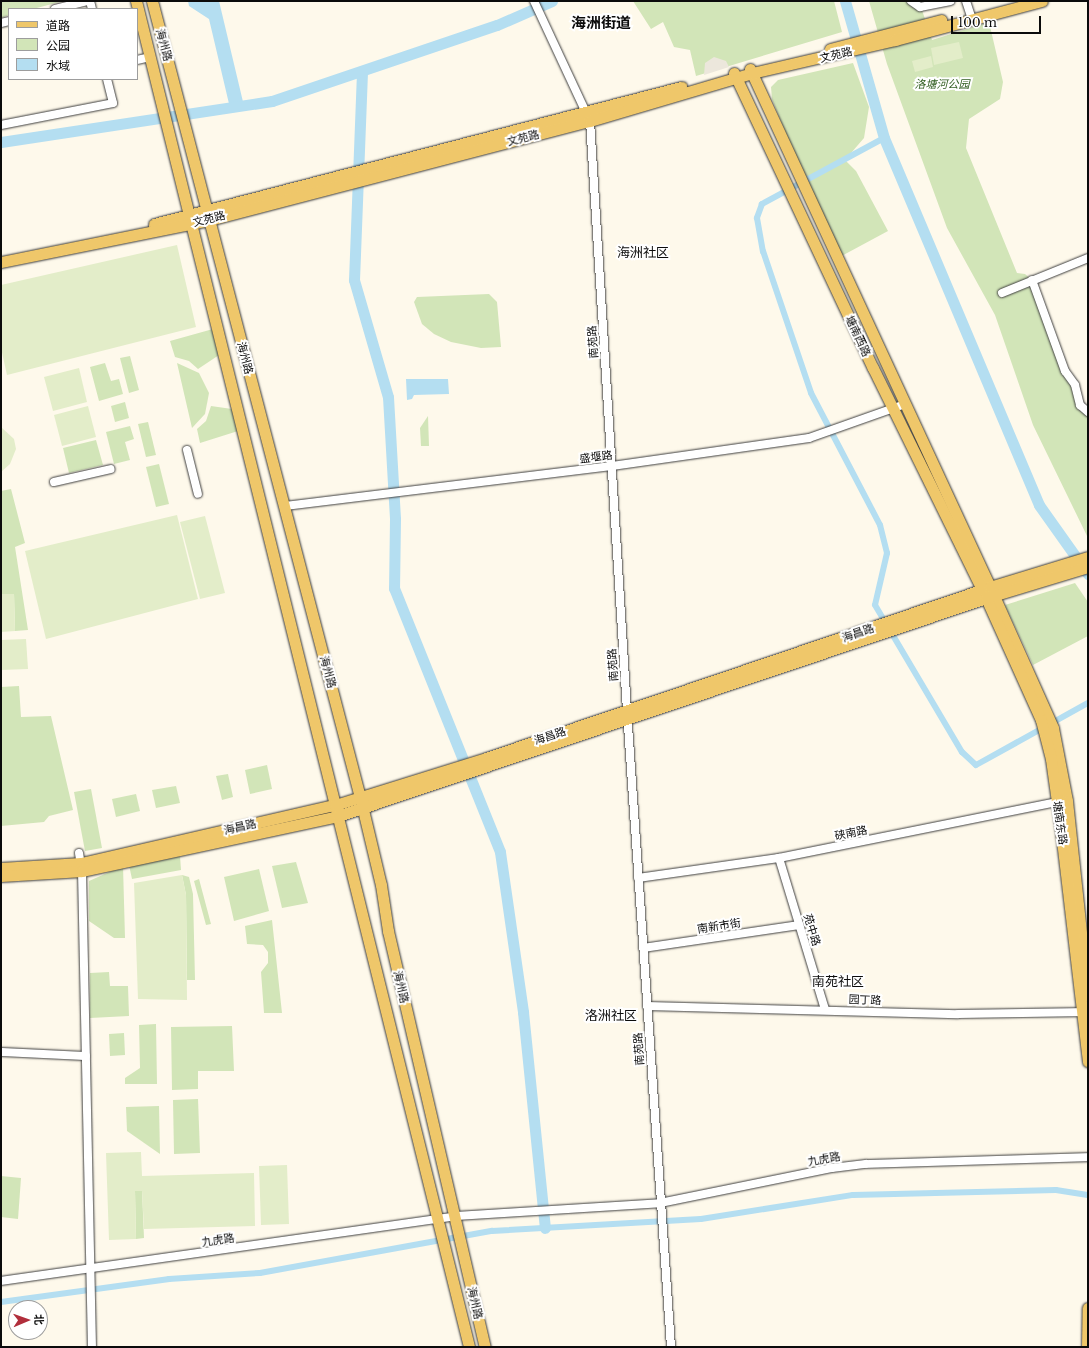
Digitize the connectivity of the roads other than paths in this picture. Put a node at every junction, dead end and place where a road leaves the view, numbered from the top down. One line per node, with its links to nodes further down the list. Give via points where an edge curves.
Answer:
1 (86, 1): 9 (street)
2 (152, 1): 20 (main road, 海州路)
3 (534, 1): 18 (street)
4 (911, 1): 5 (street, via 920,7)
5 (950, 1)
6 (966, 1): 11 (street)
7 (1014, 1): 11 (main road, 文苑路)
8 (1042, 1): 11 (main road, 文苑路)
9 (59, 8)
10 (138, 15): 12 (main road, 海州路)
11 (971, 16): 15 (main road, 文苑路)
12 (140, 29): 13 (main road, 海州路)
13 (150, 57): 14 (street); 21 (main road, 海州路)
14 (138, 60)
15 (751, 71): 16 (main road, 文苑路); 27 (main road, 塘南西路, via 795,172)
16 (735, 76): 18 (main road, 文苑路); 28 (main road, 塘南西路)
17 (107, 80): 19 (street, via 113,103)
18 (589, 116): 20 (main road, 文苑路); 31 (street, 南苑路)
19 (1, 125)
20 (208, 216): 21 (main road, 文苑路); 35 (main road, 海州路)
21 (191, 220): 22 (main road, 文苑路); 24 (main road, 文苑路); 44 (main road, 海州路)
22 (1, 256)
23 (1088, 258): 25 (street)
24 (1, 262)
25 (1032, 280): 26 (street); 29 (street, via 1065,371 1075,385 1080,405)
26 (1002, 293)
27 (905, 404): 28 (street, 盛堰路); 39 (main road, 塘南西路)
28 (894, 410): 31 (street, 盛堰路, via 819,435); 39 (main road, 塘南西路)
29 (1088, 412)
30 (187, 450): 34 (street)
31 (612, 466): 35 (street, 盛堰路); 40 (street, 南苑路)
32 (111, 469): 33 (street)
33 (54, 482)
34 (198, 494)
35 (285, 506): 43 (main road, 海州路)
36 (1088, 557): 38 (main road, 海昌路)
37 (1088, 567): 38 (main road, 海昌路)
38 (1055, 573): 39 (main road, 海昌路)
39 (988, 593): 40 (main road, 海昌路); 41 (main road, 塘南东路)
40 (628, 715): 43 (main road, 海昌路); 49 (street, 南苑路)
41 (1043, 716): 42 (main road, 塘南东路, via 1046,741); 42 (main road, 塘南东路, via 1053,728)
42 (1062, 801): 45 (street, 硖南路); 52 (main road, 塘南东路); 55 (main road, 塘南东路)
43 (361, 802): 44 (main road, 海昌路); 61 (main road, 海州路, via 381,886 388,931)
44 (337, 810): 46 (main road, 海昌路); 62 (main road, 海州路)
45 (779, 858): 49 (street, 硖南路); 50 (street, 苑中路)
46 (81, 862): 47 (main road, 海昌路); 48 (main road, 海昌路); 57 (street)
47 (1, 868)
48 (1, 876)
49 (638, 878): 51 (street, 南苑路)
50 (799, 925): 51 (street, 南新市街); 54 (street, 苑中路)
51 (643, 948): 53 (street, 南苑路)
52 (1088, 996)
53 (647, 1006): 54 (street, 园丁路); 60 (street, 南苑路)
54 (825, 1009): 55 (street, 园丁路, via 958,1014)
55 (1085, 1012): 58 (main road, 塘南东路)
56 (1, 1052): 57 (street)
57 (86, 1056): 63 (street)
58 (1088, 1061)
59 (1088, 1157): 60 (street, 九虎路, via 866,1164 832,1168)
60 (660, 1206): 61 (street, 九虎路, via 521,1211); 69 (street, 南苑路)
61 (457, 1220): 62 (street, 九虎路); 68 (main road, 海州路)
62 (438, 1224): 63 (street, 九虎路); 67 (main road, 海州路)
63 (90, 1273): 64 (street, 九虎路); 66 (street)
64 (1, 1281)
65 (1088, 1308): 70 (main road)
66 (92, 1347)
67 (469, 1347)
68 (485, 1347)
69 (671, 1347)
70 (1087, 1347)

